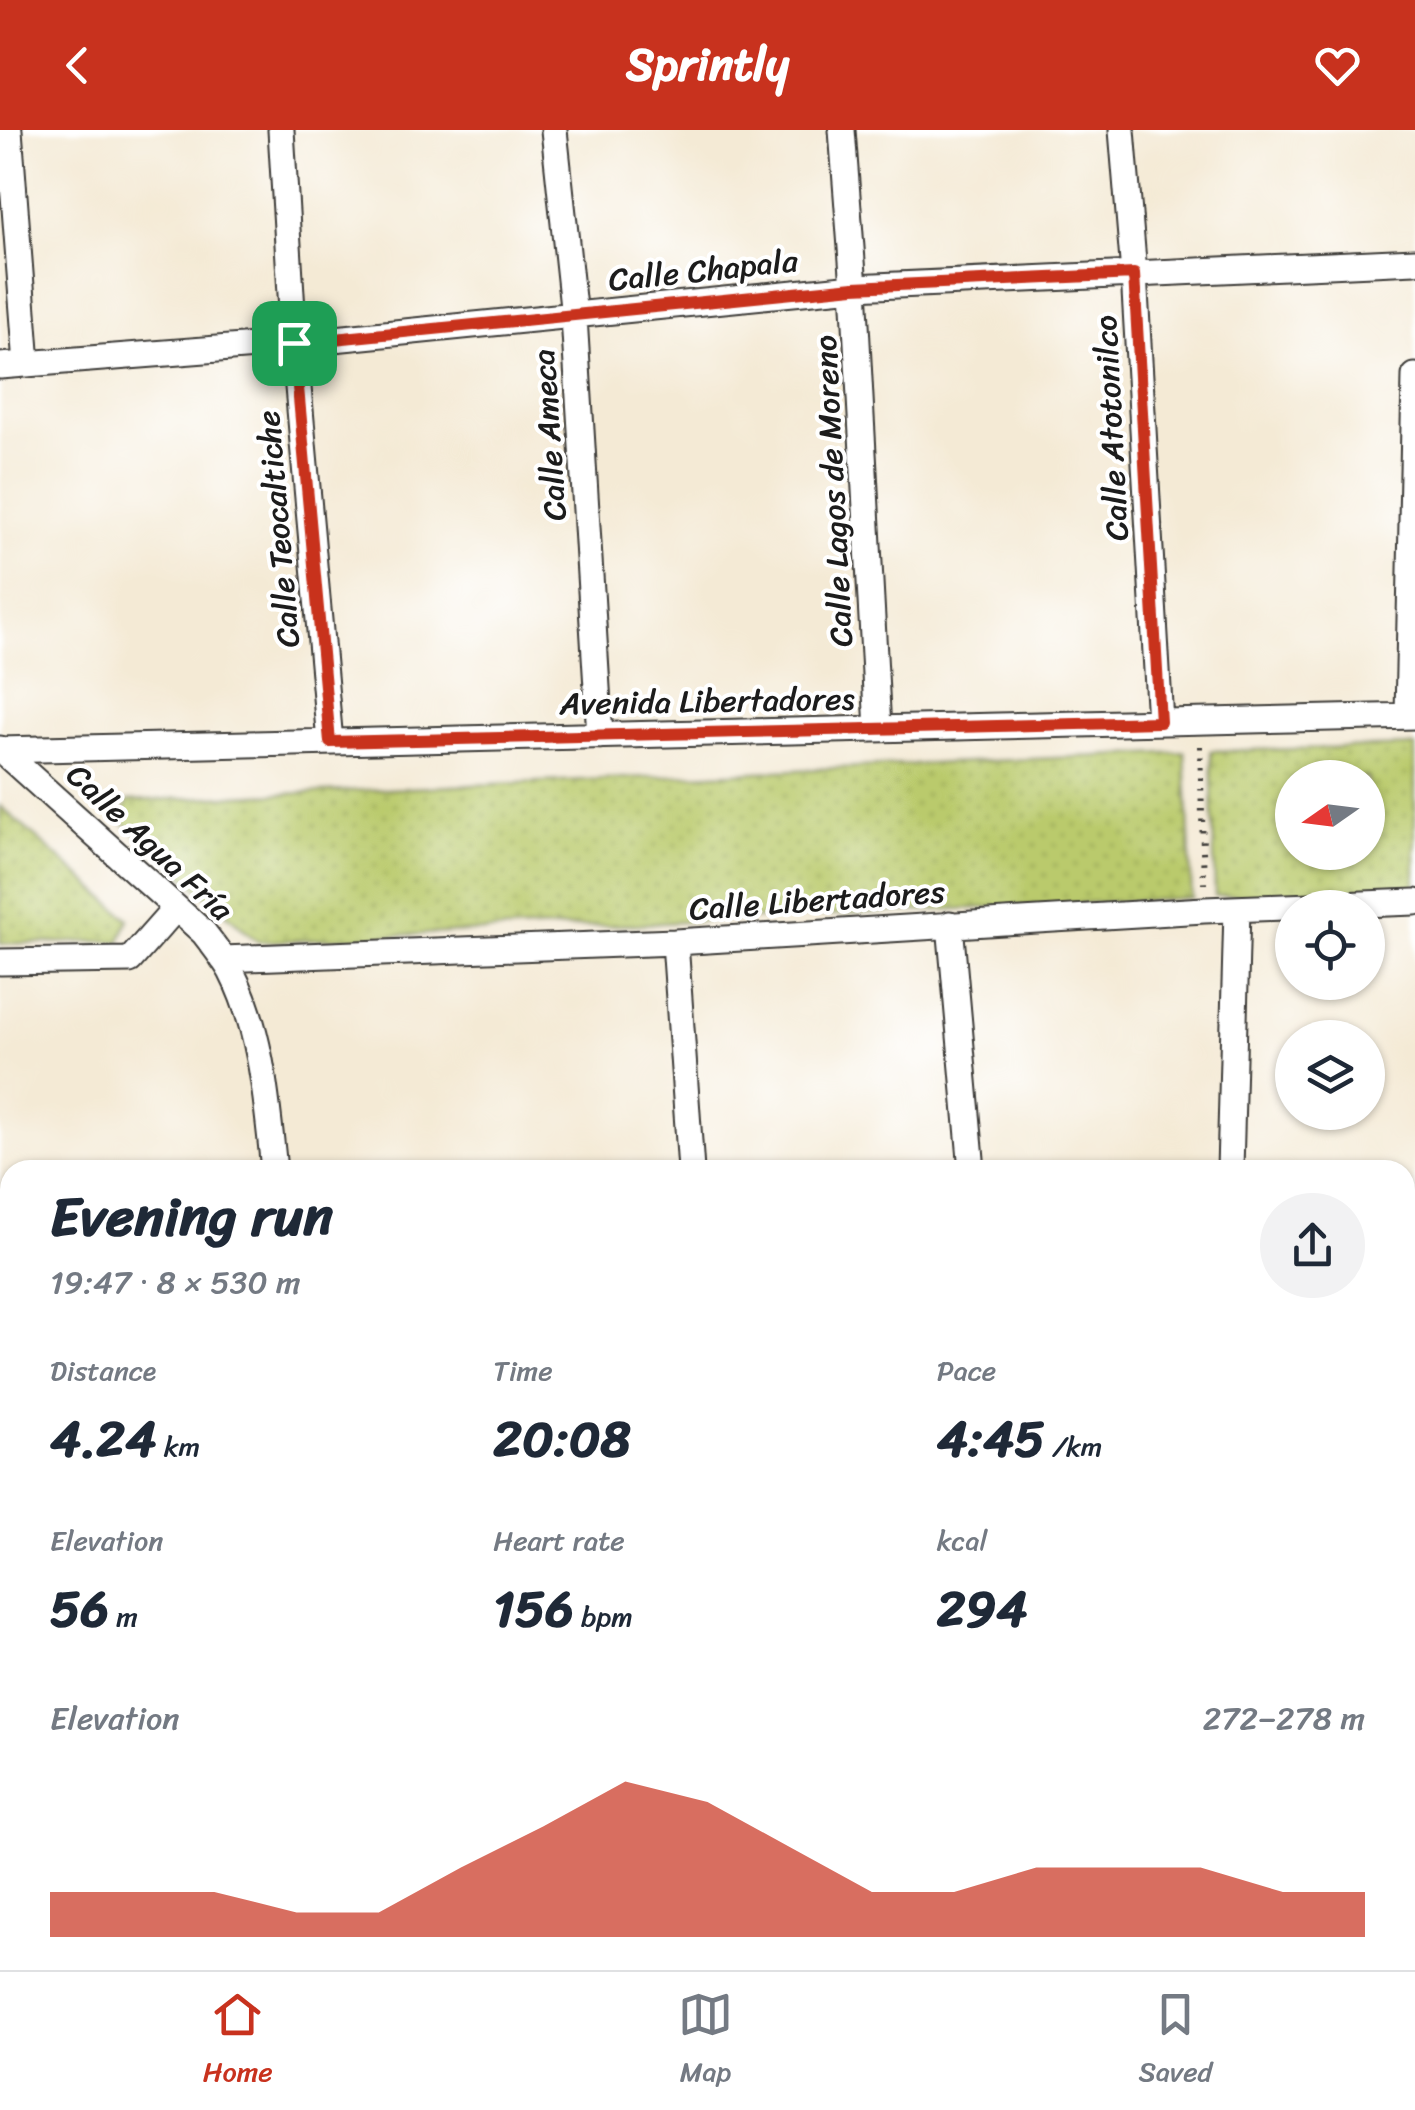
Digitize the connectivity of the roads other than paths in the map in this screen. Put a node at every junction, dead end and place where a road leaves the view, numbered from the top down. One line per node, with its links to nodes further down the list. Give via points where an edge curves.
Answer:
1 (8, 130): 11 (street)
2 (281, 130): 10 (street, Calle Teocaltiche)
3 (554, 130): 9 (street, Calle Ameca)
4 (842, 130): 8 (street, Calle Lagos de Moreno)
5 (1122, 130): 7 (street, Calle Atotonilco)
6 (1415, 261): 7 (street, Calle Chapala)
7 (1134, 274): 8 (street, Calle Chapala); 15 (street, Calle Atotonilco)
8 (854, 287): 9 (street, Calle Chapala); 16 (street, Calle Lagos de Moreno)
9 (574, 316): 10 (street, Calle Chapala); 17 (street, Calle Ameca)
10 (294, 343): 11 (street, Calle Chapala); 18 (street, Calle Teocaltiche)
11 (27, 364): 12 (street, Calle Chapala)
12 (0, 366)
13 (1415, 376): 14 (street)
14 (1412, 716): 15 (street, Avenida Libertadores)
15 (1160, 722): 16 (street, Avenida Libertadores)
16 (878, 729): 17 (street, Avenida Libertadores)
17 (600, 736): 18 (street, Avenida Libertadores)
18 (330, 742): 19 (street, Avenida Libertadores)
19 (0, 750): 21 (street, Calle Agua Fría)
20 (1415, 902): 22 (street, Calle Libertadores)
21 (176, 908): 25 (street, Calle Agua Fría); 26 (street, via 130,960)
22 (1237, 909): 23 (street, Calle Libertadores); 30 (street)
23 (950, 924): 24 (street, Calle Libertadores); 29 (street)
24 (675, 942): 25 (street, Calle Libertadores); 28 (street)
25 (223, 959): 27 (street, Calle Agua Fría, via 250,1020)
26 (0, 962)
27 (273, 1160)
28 (690, 1160)
29 (971, 1160)
30 (1230, 1160)

